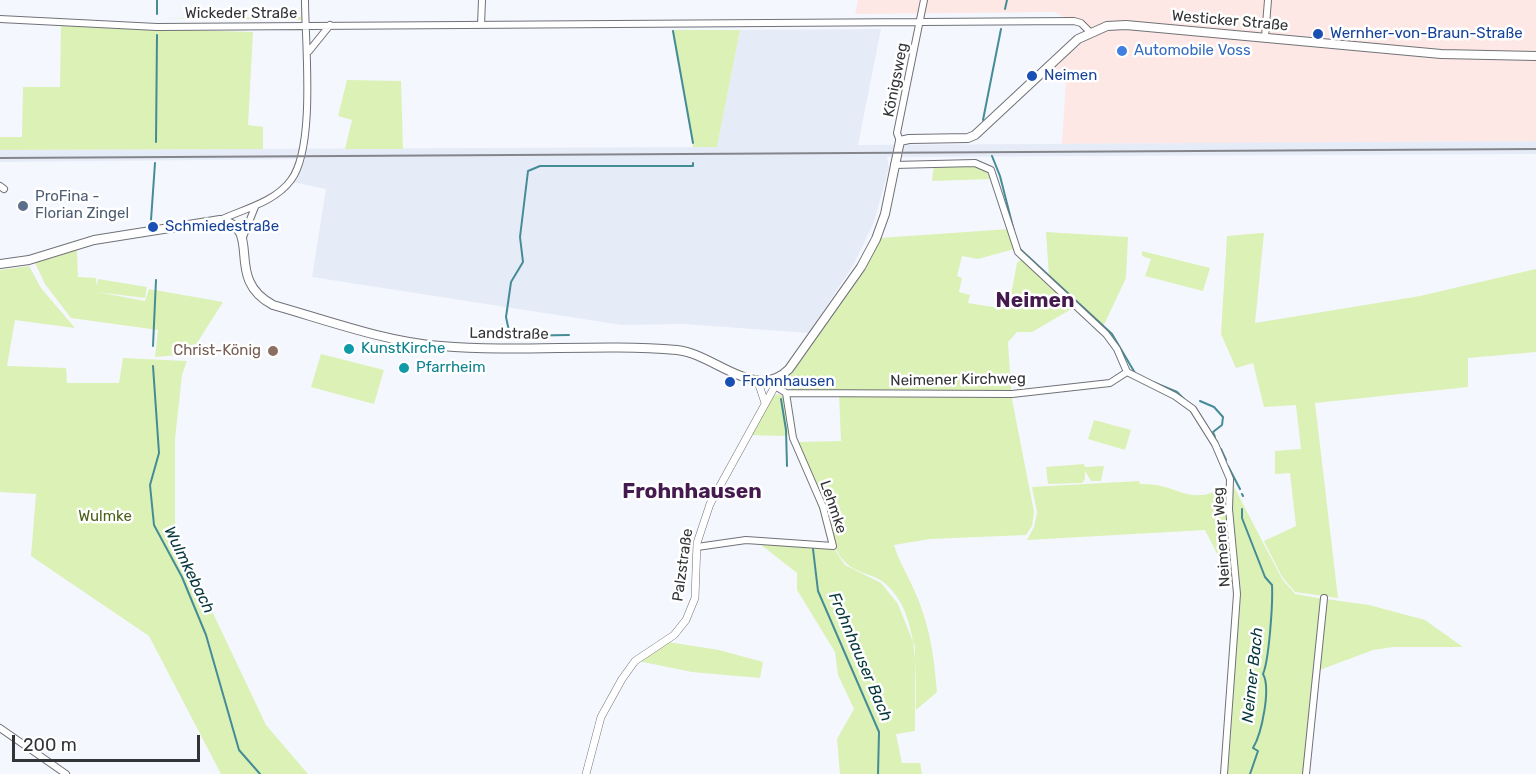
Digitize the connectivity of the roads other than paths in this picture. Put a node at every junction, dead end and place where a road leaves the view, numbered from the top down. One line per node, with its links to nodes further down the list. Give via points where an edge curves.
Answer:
1 (305, 0): 9 (street)
2 (482, 0): 8 (street)
3 (924, 0): 6 (street, Königsweg)
4 (1268, 0): 11 (street)
5 (0, 19): 9 (street, Wickeder Straße, via 158,27)
6 (920, 22): 8 (street, Wickeder Straße, via 670,20); 10 (street, Wickeder Straße, via 1074,21); 14 (street, Königsweg, via 897,134)
7 (330, 25): 8 (street, Wickeder Straße); 9 (street, Wickeder Straße); 12 (street)
8 (481, 25)
9 (304, 26): 12 (street)
10 (1090, 32): 11 (main road, Westicker Straße, via 1126,25); 14 (main road, Westicker Straße, via 975,135 909,139)
11 (1265, 37): 13 (main road, Westicker Straße, via 1434,54)
12 (309, 52): 16 (street, via 303,157 291,180)
13 (1536, 56)
14 (899, 145): 15 (main road)
15 (894, 165): 20 (street, via 975,163 991,170 1018,252 1106,334); 21 (main road, via 885,214 865,260)
16 (255, 207): 17 (street); 18 (street)
17 (220, 220): 18 (main road, via 233,224); 19 (main road, via 94,240 29,260)
18 (243, 237): 22 (main road, Landstraße, via 249,286 273,305 405,341 442,347 690,352)
19 (0, 264)
20 (1127, 372): 24 (street, Neimener Kirchweg, via 1110,383 1012,394); 31 (street, Neimener Weg, via 1193,409 1215,444 1230,479 1237,594)
21 (780, 377): 22 (main road); 23 (street, Palzstraße)
22 (758, 382): 25 (street)
23 (775, 386): 24 (street); 25 (street, Palzstraße)
24 (786, 393): 26 (street, Lehmke, via 793,438 823,507 833,546 746,540)
25 (765, 403): 26 (street, Palzstraße, via 718,485)
26 (697, 547): 30 (street, Palzstraße, via 695,598 687,620 674,635 635,661 622,679 602,717)
27 (1324, 598): 32 (street)
28 (0, 728): 29 (street)
29 (66, 774)
30 (586, 774)
31 (1224, 774)
32 (1306, 774)

